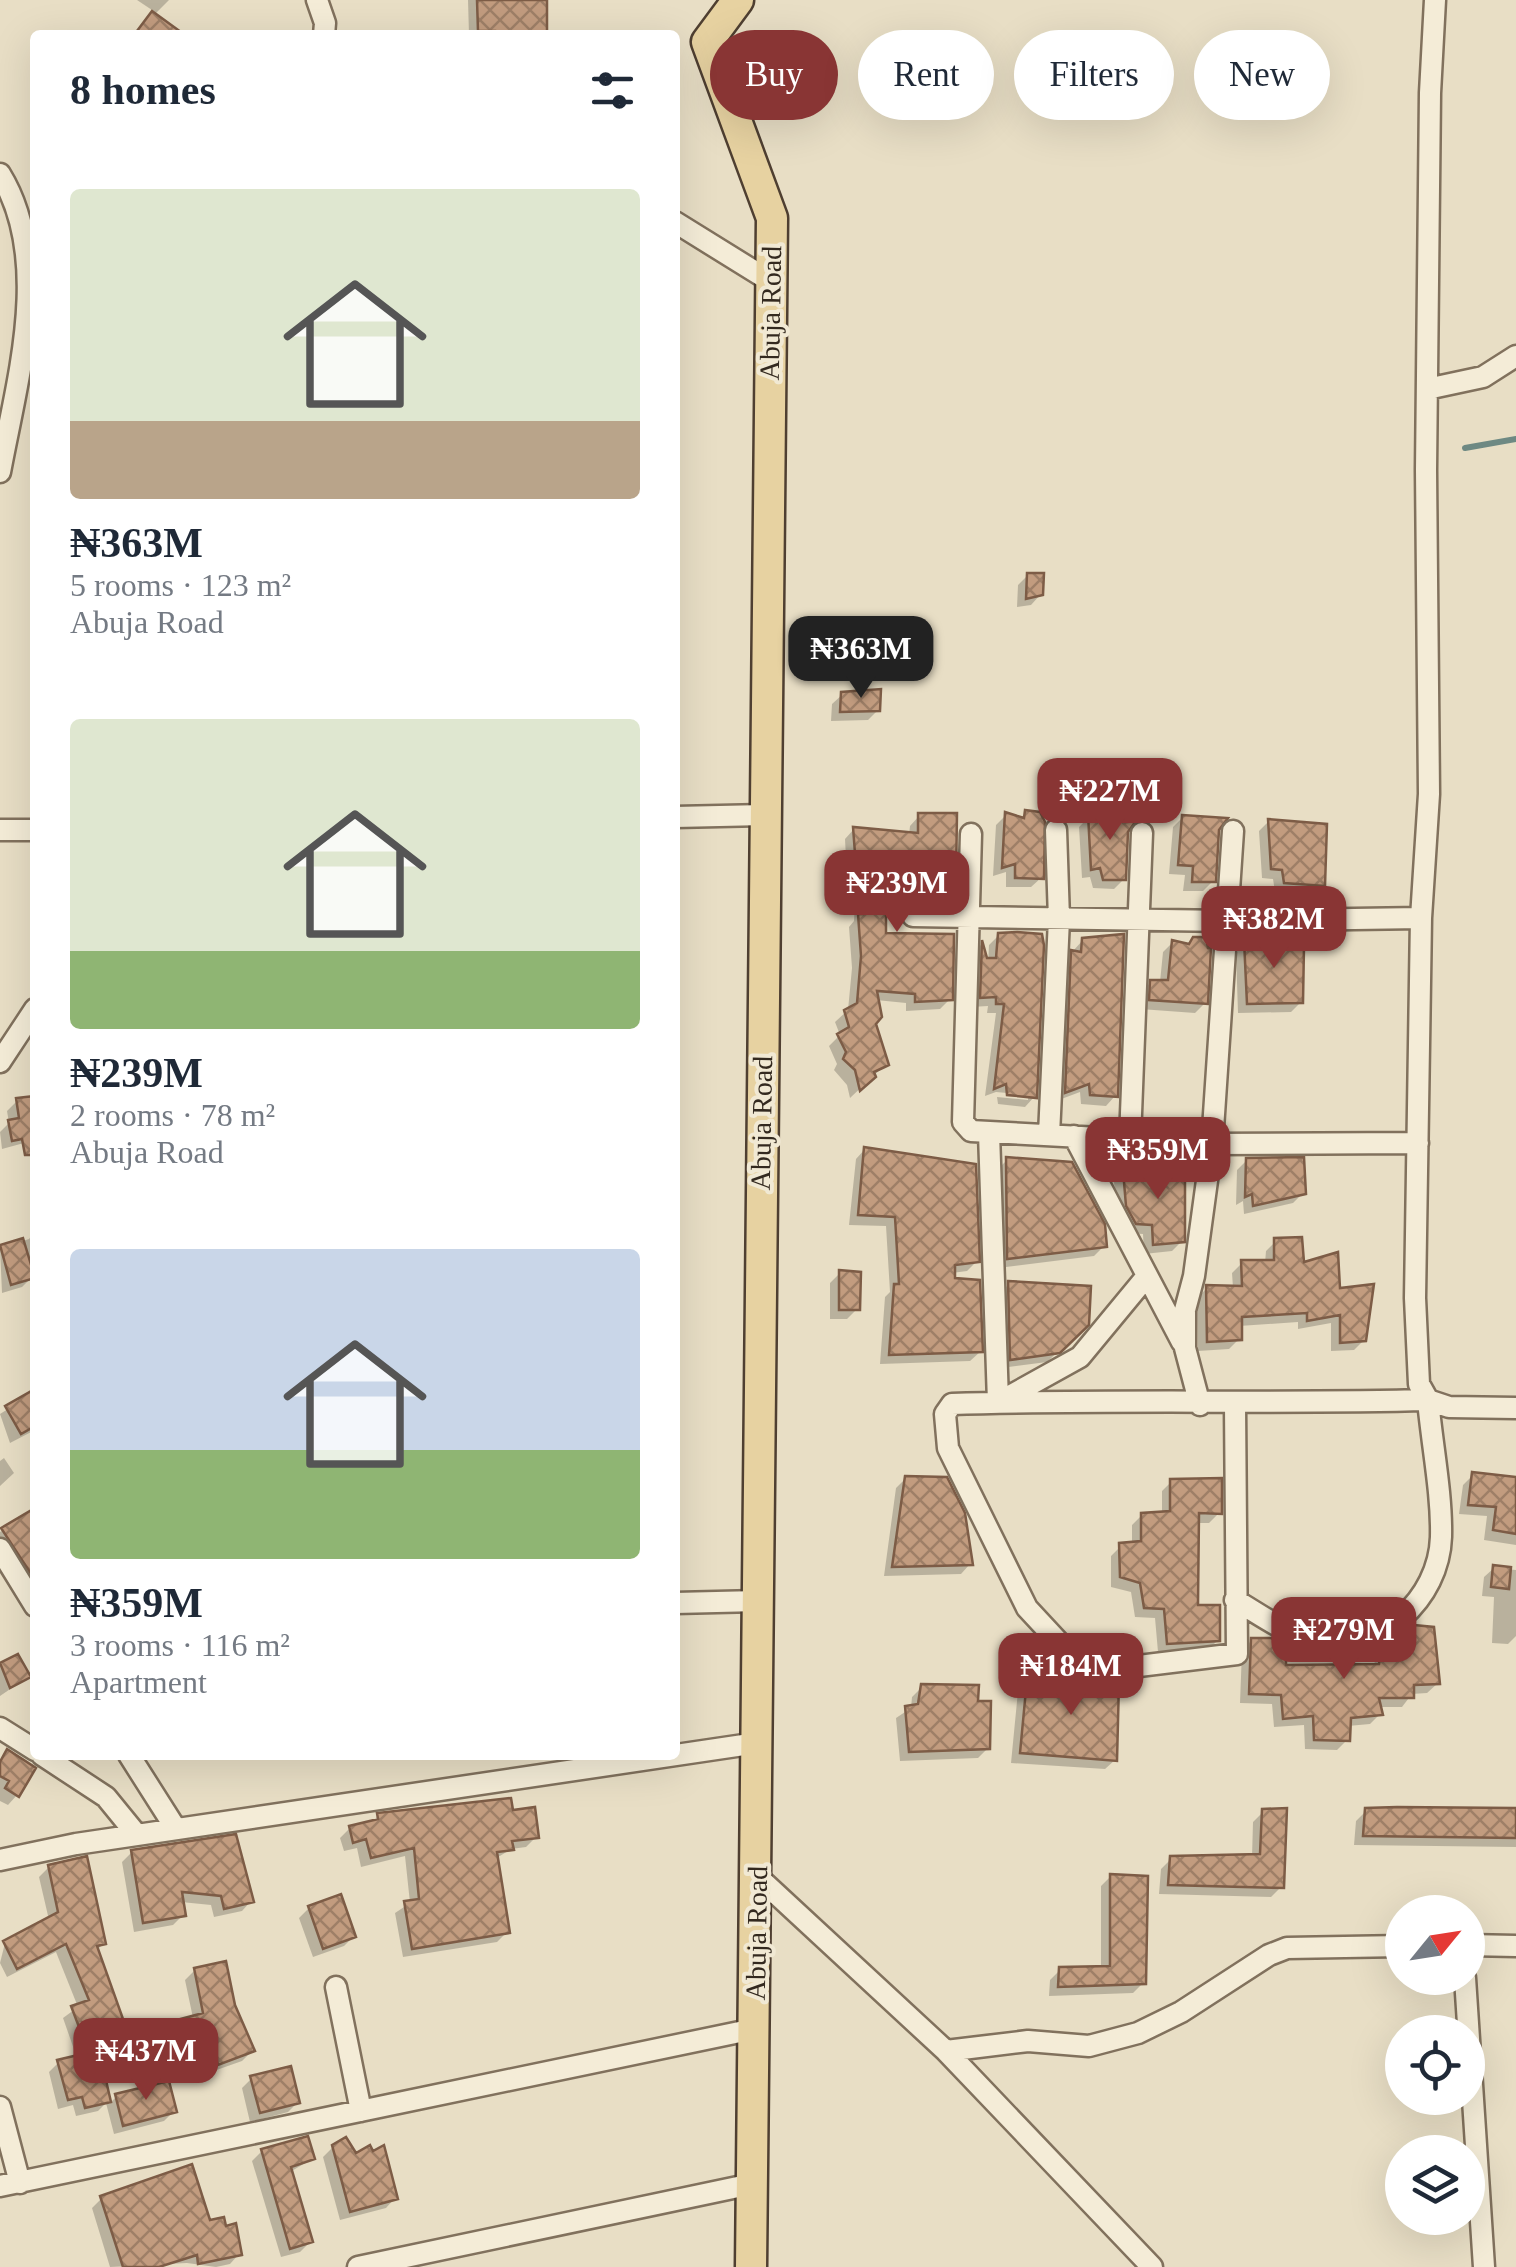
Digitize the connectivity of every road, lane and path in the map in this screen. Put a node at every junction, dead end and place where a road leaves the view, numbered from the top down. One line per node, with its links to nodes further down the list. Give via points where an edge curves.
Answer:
1 (316, 0): 5 (street)
2 (724, 0): 6 (street)
3 (738, 0): 6 (main road)
4 (1436, 0): 11 (street)
5 (324, 30)
6 (707, 42): 9 (main road, Abuja Road, via 772,218)
7 (0, 174): 12 (street, via 14,198 21,233 26,325)
8 (680, 225): 9 (street)
9 (770, 281): 13 (main road, Abuja Road)
10 (1516, 356): 11 (street, via 1483,376)
11 (1427, 389): 23 (street, via 1429,794)
12 (0, 472)
13 (769, 815): 14 (street); 45 (main road, Abuja Road)
14 (680, 817)
15 (0, 830): 16 (street)
16 (30, 830)
17 (1056, 830): 24 (street)
18 (1233, 831): 26 (street)
19 (1142, 833): 25 (street)
20 (971, 834): 22 (street)
21 (913, 916): 22 (street)
22 (970, 917): 24 (street); 29 (street, via 963,1122 971,1132)
23 (1421, 918): 26 (street); 33 (street)
24 (1058, 919): 25 (street); 30 (street)
25 (1140, 920): 26 (street); 32 (street)
26 (1227, 921): 34 (street)
27 (30, 1017): 28 (street)
28 (0, 1062)
29 (989, 1133): 30 (street); 38 (street)
30 (1049, 1135): 31 (street)
31 (1074, 1136): 32 (street); 35 (street)
32 (1130, 1138): 34 (street)
33 (1418, 1143): 34 (street); 37 (street, via 1415,1298 1419,1384)
34 (1212, 1144): 36 (street)
35 (1148, 1276): 36 (street); 38 (street, via 1080,1357)
36 (1185, 1348): 39 (street)
37 (1428, 1400): 40 (street); 41 (street, via 1449,1407); 44 (street, via 1441,1539 1431,1587 1407,1615 1344,1643 1285,1630)
38 (998, 1402): 39 (street); 44 (street, via 952,1404 945,1414 948,1448 1027,1608 1079,1664 1106,1670 1236,1654)
39 (1200, 1405): 40 (street)
40 (1235, 1405): 44 (street)
41 (1516, 1408)
42 (0, 1549): 43 (street)
43 (30, 1598)
44 (1235, 1600)
45 (758, 1601): 46 (street); 48 (main road, Abuja Road)
46 (680, 1603)
47 (0, 1728): 49 (street)
48 (757, 1743): 50 (street); 57 (main road, Abuja Road)
49 (30, 1747)
50 (680, 1754)
51 (50, 1760): 55 (street, via 106,1796)
52 (132, 1760): 54 (street)
53 (642, 1760): 54 (street)
54 (176, 1829): 55 (street)
55 (137, 1834): 56 (street)
56 (0, 1860)
57 (758, 1878): 63 (main road, Abuja Road); 64 (street)
58 (1485, 1945): 60 (street)
59 (1385, 1946): 64 (street, via 1269,1954 1180,2012 1138,2033 1088,2046 1028,2041)
60 (1516, 1946)
61 (336, 1987): 66 (street)
62 (1466, 1995): 72 (street)
63 (754, 2029): 66 (street); 68 (main road, Abuja Road)
64 (946, 2051): 71 (street)
65 (0, 2108): 67 (street)
66 (361, 2110): 67 (street)
67 (10, 2184)
68 (752, 2184): 69 (street); 70 (main road, Abuja Road)
69 (358, 2267)
70 (751, 2267)
71 (1152, 2267)
72 (1484, 2267)

